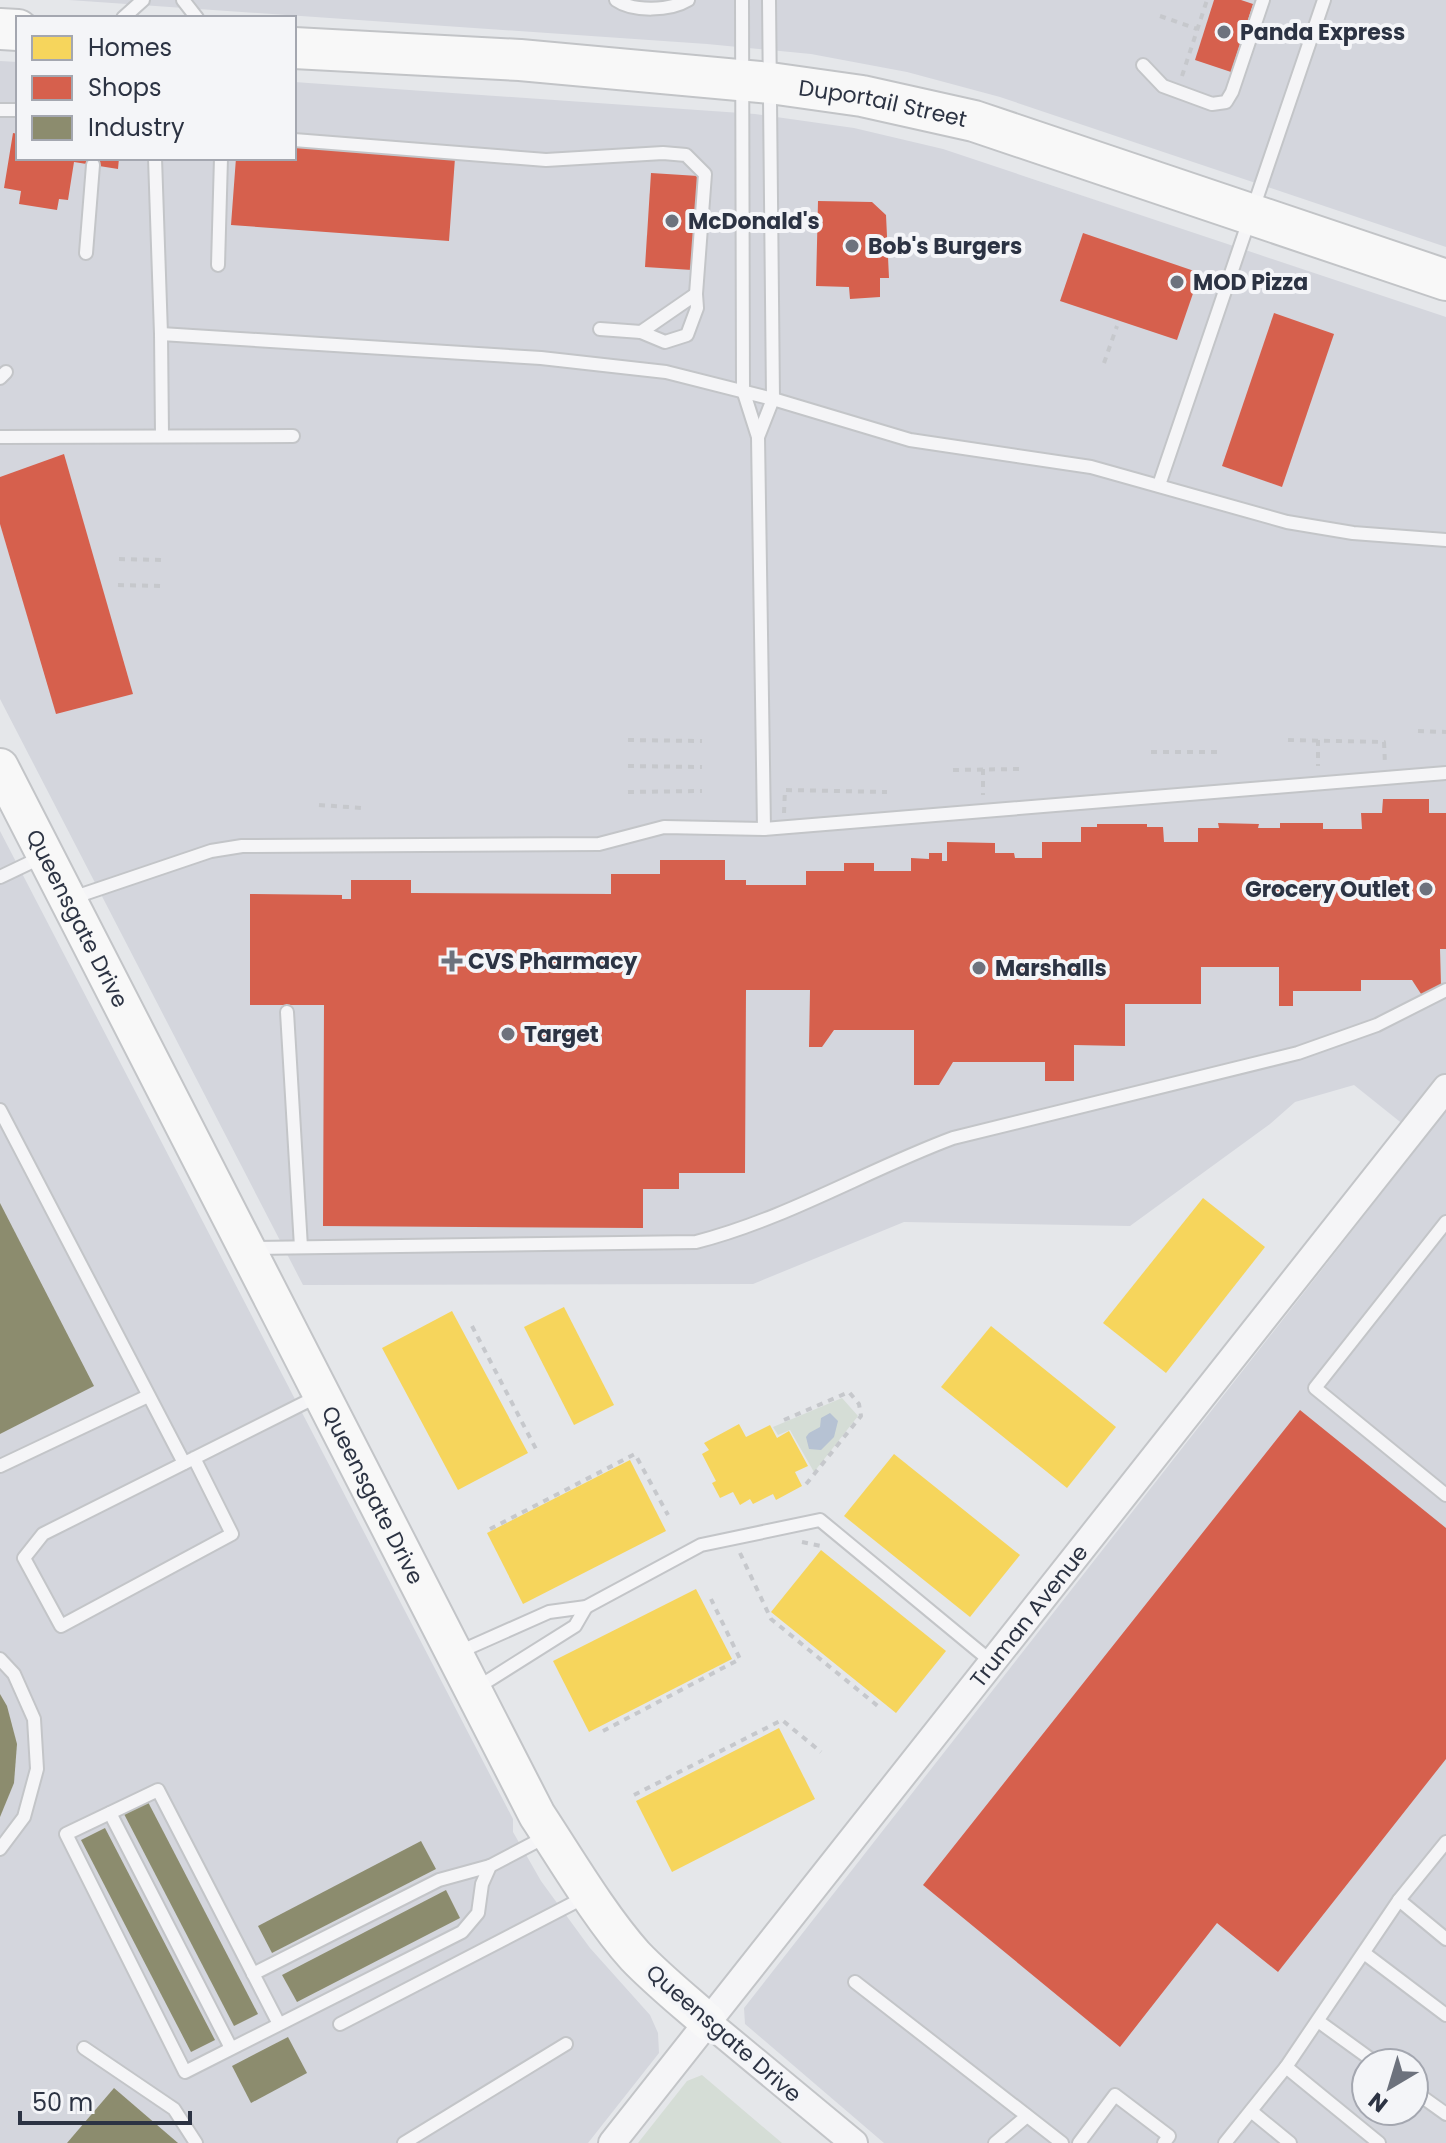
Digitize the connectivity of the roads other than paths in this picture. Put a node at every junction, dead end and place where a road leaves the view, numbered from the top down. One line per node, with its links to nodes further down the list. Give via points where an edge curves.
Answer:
1 (143, 0): 9 (lane)
2 (183, 0): 10 (lane)
3 (616, 0): 4 (lane, via 669,8)
4 (688, 0)
5 (742, 0): 13 (lane)
6 (769, 0): 13 (lane)
7 (1263, 0): 12 (lane, via 1226,102 1212,104 1163,86)
8 (1324, 0): 18 (lane)
9 (125, 16)
10 (195, 16)
11 (296, 48): 13 (main road, Duportail Street, via 520,60)
12 (1143, 65)
13 (756, 82): 18 (main road, Duportail Street, via 862,96 974,121); 26 (lane); 27 (lane)
14 (296, 140): 22 (lane, via 546,160 686,155 705,174)
15 (155, 160): 25 (lane)
16 (221, 160): 20 (lane)
17 (93, 165): 19 (lane)
18 (1251, 213): 21 (main road, Duportail Street); 32 (lane)
19 (86, 253)
20 (218, 265)
21 (1446, 280)
22 (696, 294): 24 (lane); 24 (lane, via 687,335 665,342)
23 (600, 329): 24 (lane)
24 (641, 332)
25 (161, 334): 26 (lane, via 574,360 666,372); 28 (lane)
26 (743, 390): 27 (lane); 31 (lane)
27 (773, 399): 31 (lane); 32 (lane, via 910,440 1091,467)
28 (162, 435): 29 (lane); 30 (lane)
29 (293, 436)
30 (0, 437)
31 (758, 437): 36 (lane)
32 (1159, 485): 33 (lane, via 1296,524)
33 (1446, 540)
34 (0, 767): 37 (street, Queensgate Drive)
35 (1446, 773): 36 (lane)
36 (764, 829): 39 (lane, via 664,827 599,844 242,846 211,851)
37 (46, 855): 38 (lane); 39 (street, Queensgate Drive)
38 (0, 877)
39 (69, 899): 46 (street, Queensgate Drive)
40 (1446, 990): 45 (lane, via 1377,1025 1298,1053 953,1138 736,1232 696,1242)
41 (287, 1012): 45 (lane)
42 (1446, 1088): 55 (street, Truman Avenue)
43 (0, 1110): 48 (lane)
44 (1446, 1222): 51 (lane, via 1315,1388)
45 (301, 1247): 46 (lane)
46 (249, 1248): 47 (street, Queensgate Drive)
47 (323, 1394): 49 (lane); 53 (street, Queensgate Drive)
48 (148, 1396): 49 (lane); 50 (lane)
49 (189, 1460): 49 (lane, via 43,1534 24,1558 61,1626 232,1534)
50 (0, 1466)
51 (1446, 1495)
52 (586, 1607): 53 (lane, via 549,1612); 55 (lane, via 701,1545 820,1520); 56 (lane, via 575,1626)
53 (455, 1654): 56 (street, Queensgate Drive)
54 (0, 1659): 60 (lane, via 14,1674 34,1719 37,1769 24,1817)
55 (993, 1663): 71 (street, Truman Avenue)
56 (474, 1690): 58 (street, Queensgate Drive)
57 (110, 1813): 67 (lane, via 158,1790); 77 (lane); 77 (lane, via 66,1834 185,2072)
58 (550, 1835): 62 (lane); 63 (street, Queensgate Drive)
59 (1446, 1842): 61 (lane)
60 (0, 1849)
61 (1441, 1857): 64 (lane)
62 (490, 1866): 67 (lane, via 439,1880); 72 (lane, via 478,1913 462,1932)
63 (590, 1895): 71 (street, Queensgate Drive, via 633,1954); 73 (lane)
64 (1399, 1900): 65 (lane); 66 (lane)
65 (1446, 1939)
66 (1364, 1953): 69 (lane); 70 (lane)
67 (253, 1974): 72 (lane)
68 (855, 1982): 80 (lane)
69 (1446, 2015)
70 (1318, 2021): 75 (lane); 78 (lane)
71 (708, 2022): 83 (street, Truman Avenue); 84 (street, Queensgate Drive)
72 (279, 2024): 77 (lane)
73 (340, 2024)
74 (566, 2044): 82 (lane)
75 (1354, 2047)
76 (84, 2048): 81 (lane, via 174,2109)
77 (231, 2048)
78 (1286, 2067): 79 (lane); 91 (lane)
79 (1251, 2111): 89 (lane); 90 (lane)
80 (1027, 2116): 85 (lane); 86 (lane)
81 (196, 2143)
82 (404, 2143)
83 (612, 2143)
84 (854, 2143)
85 (995, 2143)
86 (1062, 2143)
87 (1079, 2143): 88 (lane, via 1115,2095 1169,2136)
88 (1164, 2143)
89 (1225, 2143)
90 (1290, 2143)
91 (1379, 2143)

